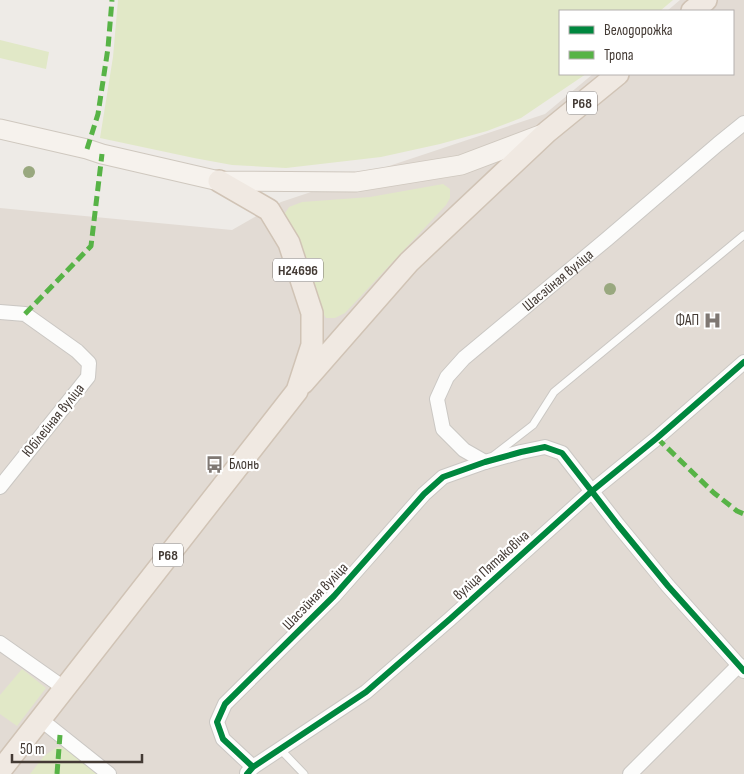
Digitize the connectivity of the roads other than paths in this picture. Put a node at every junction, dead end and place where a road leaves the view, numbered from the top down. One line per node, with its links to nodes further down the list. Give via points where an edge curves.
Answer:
1 (706, 0): 2 (main road)
2 (693, 10)
3 (617, 75): 6 (main road, Р68)
4 (744, 123): 12 (street, Шасэйная вуліца, via 464,358 447,377 437,400 443,428 464,450)
5 (0, 129): 7 (main road, Н24696)
6 (547, 132): 7 (main road, Н24696, via 462,165 356,182); 11 (main road, Р68, via 409,262)
7 (219, 181): 11 (main road, Н24696, via 269,210 289,243 312,312 312,345)
8 (744, 235): 12 (lane, via 554,392 533,425)
9 (0, 312): 13 (street, Юбілейная вуліца, via 25,314 89,363 88,377)
10 (744, 362): 14 (street, вуліца Пятаковіча)
11 (297, 391): 17 (main road, Р68)
12 (484, 462): 14 (street, via 545,447 562,453); 21 (street, Шасэйная вуліца, via 443,477 424,494 334,596 225,704 217,722 224,739)
13 (0, 487)
14 (592, 491): 16 (street, via 668,586); 19 (street, вуліца Пятаковіча, via 366,692)
15 (0, 643): 17 (street)
16 (741, 668): 24 (street)
17 (64, 688): 18 (main road, Р68)
18 (40, 719): 20 (main road, Р68); 22 (street)
19 (280, 749): 21 (street, вуліца Пятаковіча); 23 (lane)
20 (0, 771)
21 (250, 771)
22 (109, 774)
23 (304, 774)
24 (630, 774)

